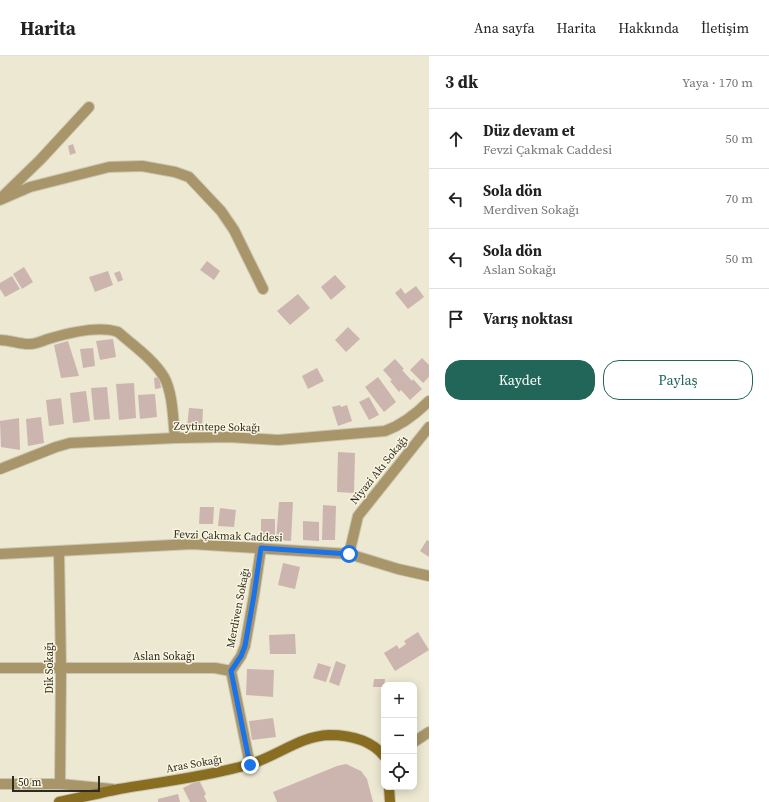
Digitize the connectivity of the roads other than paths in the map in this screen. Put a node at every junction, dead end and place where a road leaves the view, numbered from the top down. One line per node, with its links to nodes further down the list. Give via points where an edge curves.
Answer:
1 (89, 107): 2 (street)
2 (0, 199): 3 (street, via 30,187 109,167 142,166 175,172 189,177 221,210 234,230)
3 (263, 289)
4 (0, 340): 7 (street, via 30,345 68,334 99,330 118,332 151,360 164,378 169,391)
5 (429, 402): 7 (street, Zeytintepe Sokağı, via 407,420 384,431 278,440 229,437)
6 (429, 427): 12 (street, Niyazi Akı Sokağı, via 358,516)
7 (175, 438): 8 (street, Zeytintepe Sokağı, via 70,443)
8 (0, 469)
9 (261, 548): 10 (street, Fevzi Çakmak Caddesi, via 192,544); 12 (street, Fevzi Çakmak Caddesi); 16 (street, Merdiven Sokağı, via 245,646)
10 (59, 552): 11 (street, Fevzi Çakmak Caddesi); 15 (street, Dik Sokağı)
11 (0, 554)
12 (349, 554): 13 (street, Fevzi Çakmak Caddesi)
13 (429, 576)
14 (0, 668): 15 (street, Aslan Sokağı)
15 (61, 668): 16 (street, Aslan Sokağı, via 215,668); 22 (street, Dik Sokağı)
16 (231, 671): 20 (street)
17 (429, 732): 18 (street)
18 (417, 740)
19 (382, 754): 20 (main road, Aras Sokağı, via 363,740 344,735 328,735 309,739)
20 (250, 765): 23 (main road, Aras Sokağı)
21 (0, 784): 22 (street)
22 (60, 784): 23 (street)
23 (116, 790): 25 (main road, Aras Sokağı)
24 (389, 790): 26 (main road)
25 (59, 802)
26 (390, 802)

